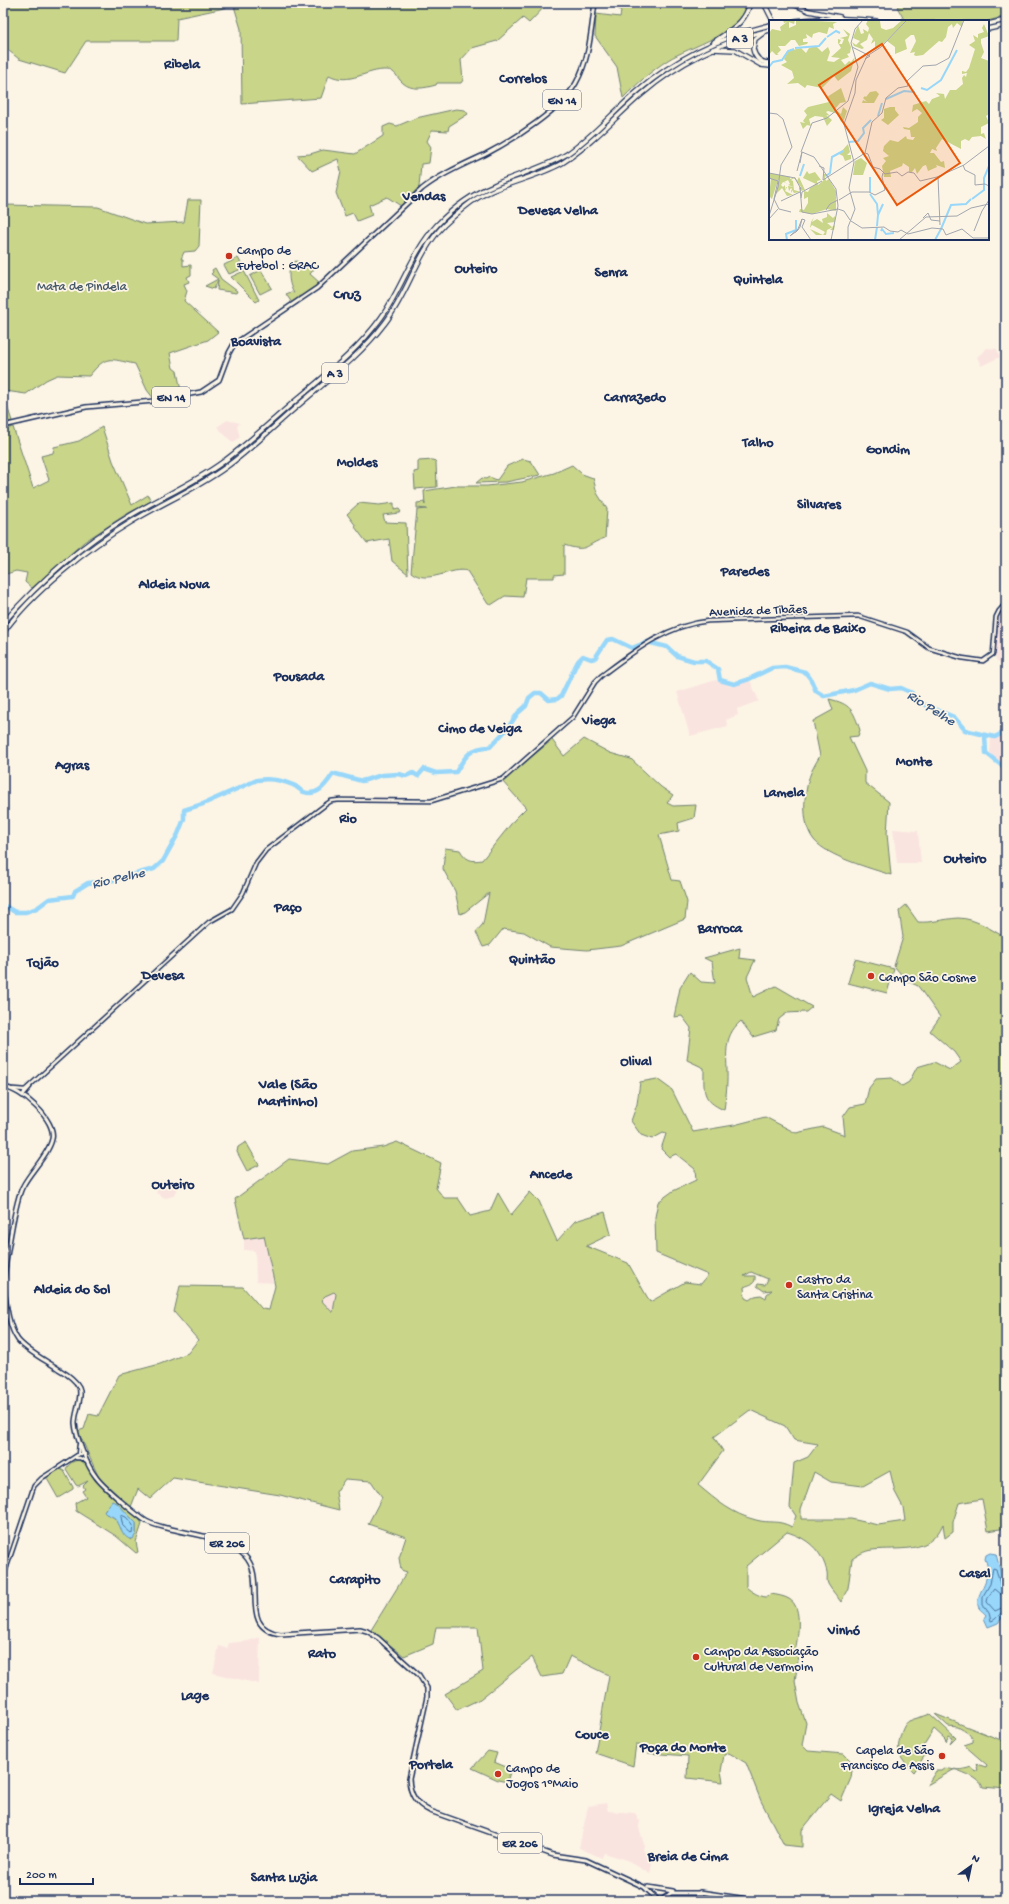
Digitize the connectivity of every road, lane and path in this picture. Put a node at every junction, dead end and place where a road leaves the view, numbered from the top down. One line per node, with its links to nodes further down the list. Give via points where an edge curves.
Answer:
1 (595, 3): 19 (main road, EN 14, via 590,45 577,82 559,103 493,150 422,189 320,286 234,344 219,380 201,392 154,401 86,407)
2 (750, 3): 16 (highway, A 3, via 744,19 737,27)
3 (765, 3): 6 (highway)
4 (791, 3): 5 (highway, via 809,11)
5 (856, 18): 7 (highway); 8 (highway)
6 (774, 20)
7 (815, 20)
8 (869, 20)
9 (1006, 20): 10 (highway)
10 (989, 24)
11 (769, 25): 16 (highway, A 3, via 747,31)
12 (1006, 25): 13 (highway)
13 (989, 29)
14 (769, 30): 15 (highway, A 3)
15 (765, 31): 16 (highway, A 3); 18 (highway, A 3, via 756,39 753,49 758,59)
16 (710, 47): 17 (highway, via 735,50 761,65); 21 (highway, A 3, via 658,75 570,152 540,168 491,186 468,198 437,226 415,254 381,318 346,357 223,462 128,517 84,546 35,588); 22 (highway, A 3, via 661,78 573,155 543,173 480,197 456,215 439,231 420,256 386,321 355,356 226,467 190,491 131,521 88,550 40,593)
17 (769, 64)
18 (769, 64)
19 (3, 426)
20 (1006, 603): 25 (main road, Avenida de Tibães, via 998,611 993,654 983,661 929,648 907,632 858,616 708,621 659,635 601,676 573,717 503,779 438,799 418,802 340,800 325,804 260,857 243,893 232,909 209,922)
21 (3, 623)
22 (3, 633)
23 (3, 1087): 24 (main road, ER 206)
24 (13, 1089): 25 (main road); 26 (main road, ER 206)
25 (27, 1090): 26 (main road); 27 (main road)
26 (23, 1095): 27 (main road, ER 206)
27 (29, 1101): 28 (main road, ER 206, via 51,1125 53,1139 20,1190 4,1281 12,1327 22,1343 78,1384 80,1393 75,1414)
28 (78, 1438): 29 (main road, ER 206); 30 (main road)
29 (85, 1454): 30 (main road); 31 (main road, ER 206)
30 (77, 1457): 31 (main road); 32 (main road, via 42,1478 34,1486)
31 (90, 1464): 33 (main road, ER 206, via 96,1478 143,1520 226,1542 247,1557 254,1568 257,1615 268,1631 281,1634 364,1630 378,1638 419,1675 427,1688 427,1697 409,1788 421,1806 553,1855 586,1860)
32 (3, 1578)
33 (626, 1878): 34 (main road, ER 206); 37 (main road, ER 206)
34 (656, 1890): 35 (main road, ER 206); 37 (main road)
35 (664, 1890): 36 (main road, ER 206); 38 (main road)
36 (702, 1893): 38 (main road, ER 206, via 676,1892); 41 (main road, ER 206)
37 (654, 1894): 39 (main road, ER 206)
38 (665, 1896): 40 (main road, ER 206)
39 (657, 1900): 40 (main road, ER 206)
40 (661, 1900)
41 (760, 1901)

